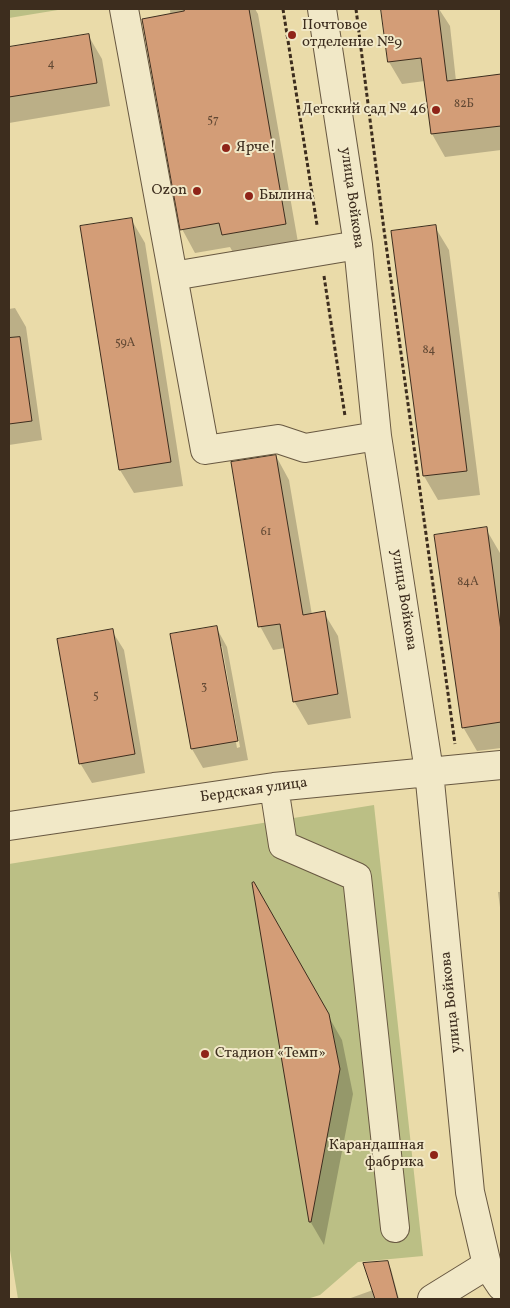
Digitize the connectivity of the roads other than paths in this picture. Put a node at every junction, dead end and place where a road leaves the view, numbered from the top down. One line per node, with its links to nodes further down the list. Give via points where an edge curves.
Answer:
1 (124, 9): 4 (street)
2 (322, 9): 3 (street, улица Войкова)
3 (358, 245): 4 (street); 5 (street, улица Войкова)
4 (173, 276): 5 (street, via 205,450 278,439 305,448)
5 (378, 436): 7 (street, улица Войкова)
6 (501, 765): 7 (street, Бердская улица)
7 (429, 771): 8 (street, Бердская улица); 11 (street, улица Войкова, via 470,1192)
8 (274, 787): 9 (street, Бердская улица); 10 (street, via 283,846 358,878)
9 (9, 826)
10 (395, 1228)
11 (494, 1276): 12 (street)
12 (432, 1299)

